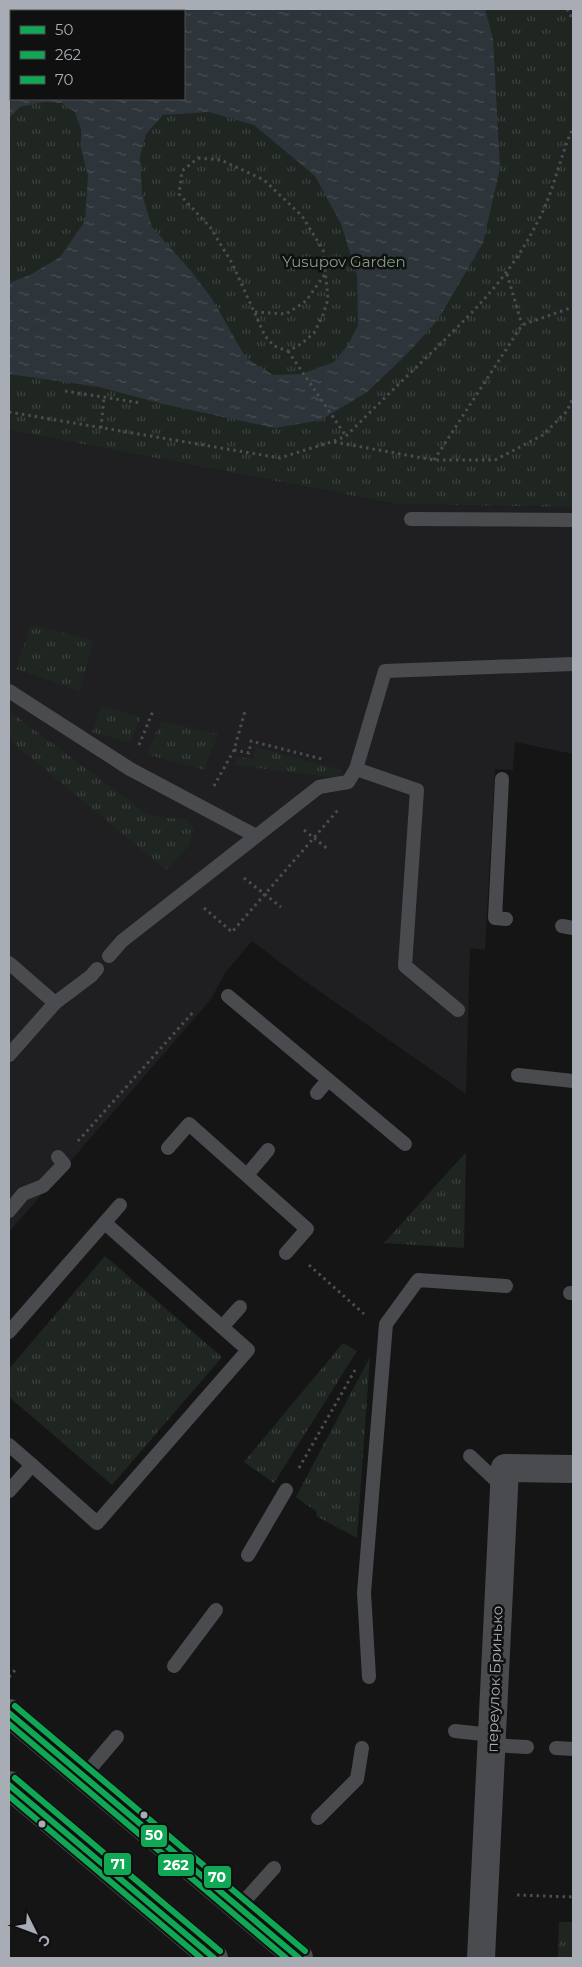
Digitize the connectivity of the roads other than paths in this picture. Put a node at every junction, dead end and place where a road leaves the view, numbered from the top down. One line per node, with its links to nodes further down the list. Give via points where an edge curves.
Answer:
1 (410, 519): 2 (lane)
2 (573, 520)
3 (573, 664): 5 (lane, via 385,671)
4 (9, 691): 7 (lane, via 130,769)
5 (356, 769): 7 (lane, via 348,782 319,788); 14 (lane, via 417,790 405,966)
6 (502, 779): 8 (lane, via 495,918)
7 (256, 836): 9 (lane, via 122,941)
8 (506, 919)
9 (109, 956)
10 (9, 963): 13 (lane)
11 (97, 969): 13 (lane)
12 (228, 996): 17 (lane)
13 (55, 1003): 15 (lane)
14 (458, 1010)
15 (9, 1055)
16 (518, 1075): 18 (lane)
17 (328, 1080): 19 (lane); 20 (lane)
18 (573, 1080)
19 (318, 1093)
20 (406, 1144)
21 (168, 1148): 24 (lane, via 189,1124)
22 (268, 1150): 24 (lane)
23 (59, 1158): 26 (lane, via 64,1164 43,1186 23,1194)
24 (247, 1175): 28 (lane, via 307,1229)
25 (120, 1205): 27 (lane)
26 (9, 1211)
27 (104, 1223): 31 (lane); 32 (lane)
28 (288, 1250)
29 (506, 1286): 43 (lane, via 418,1280 386,1324 385,1385 364,1593)
30 (240, 1307): 31 (lane)
31 (222, 1327): 35 (lane, via 248,1350 97,1522)
32 (9, 1332)
33 (9, 1445): 35 (lane)
34 (470, 1456): 37 (lane)
35 (32, 1465): 39 (lane)
36 (573, 1469): 37 (street, переулок Бринько, via 505,1468)
37 (504, 1488): 47 (street, переулок Бринько)
38 (286, 1490): 40 (lane)
39 (9, 1491)
40 (248, 1555)
41 (216, 1610): 42 (lane)
42 (174, 1666)
43 (369, 1677)
44 (9, 1712): 52 (main road)
45 (455, 1731): 47 (lane)
46 (118, 1736): 52 (lane)
47 (492, 1740): 48 (lane); 59 (street, переулок Бринько)
48 (527, 1747)
49 (362, 1748): 54 (lane, via 356,1779)
50 (556, 1748): 51 (lane)
51 (573, 1749)
52 (84, 1776): 56 (main road)
53 (9, 1785): 57 (main road)
54 (318, 1818)
55 (274, 1868): 56 (lane)
56 (239, 1907): 58 (main road)
57 (214, 1958)
58 (299, 1958)
59 (481, 1958)

